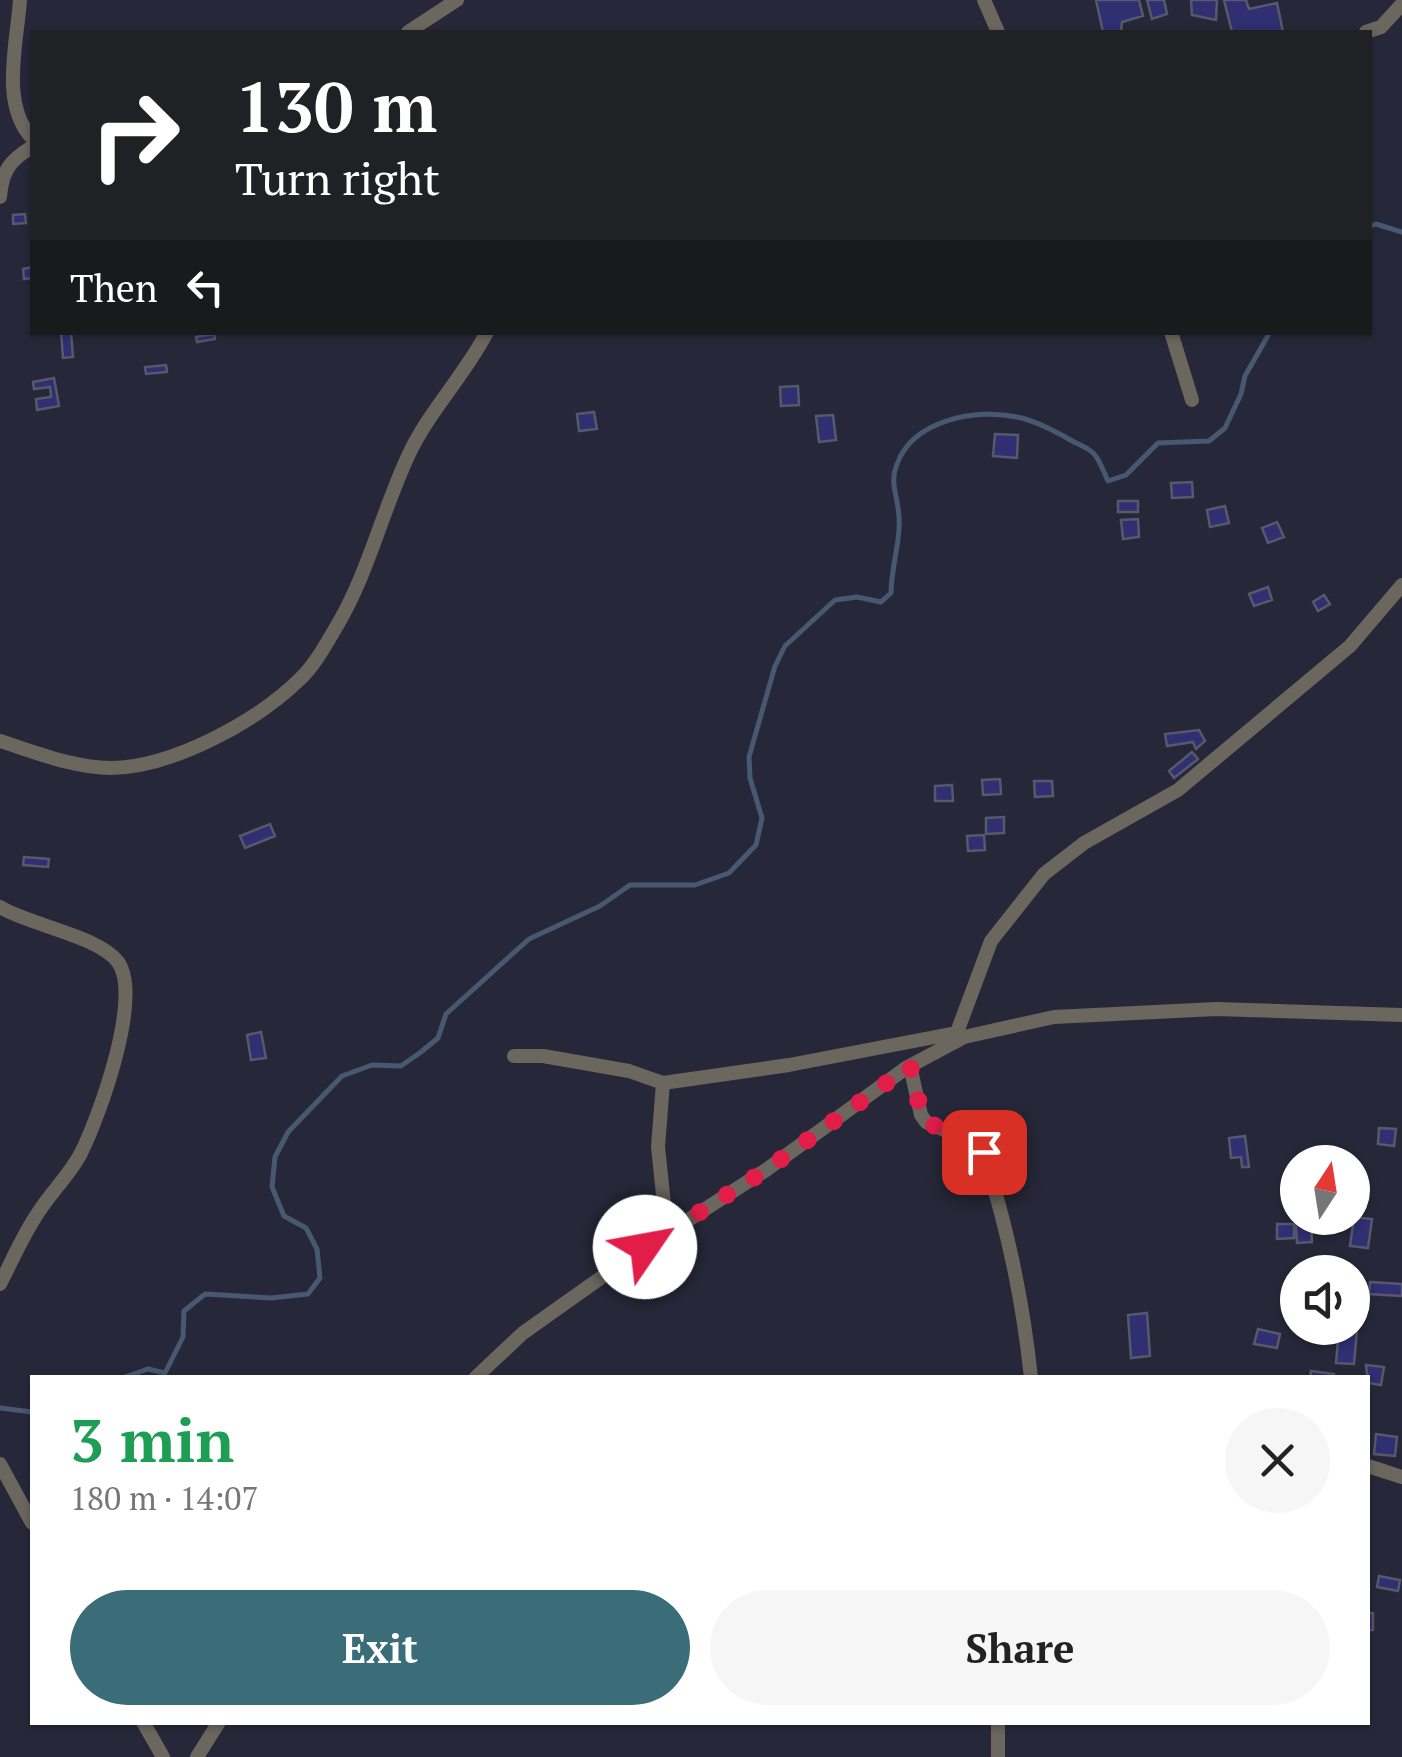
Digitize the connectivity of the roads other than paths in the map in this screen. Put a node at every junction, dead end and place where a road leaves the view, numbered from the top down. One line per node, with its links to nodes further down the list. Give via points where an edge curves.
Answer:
1 (20, 0): 8 (street, via 13,97)
2 (456, 0): 5 (street)
3 (984, 0): 6 (street)
4 (1402, 4): 7 (street)
5 (411, 30)
6 (997, 30)
7 (1371, 30)
8 (30, 135)
9 (30, 149): 10 (street, via 2,174)
10 (0, 197)
11 (485, 335): 15 (street, via 411,450 336,627 302,678 261,712 150,764 108,768)
12 (1172, 335): 13 (street)
13 (1192, 400)
14 (1402, 585): 18 (street, via 1350,646 1178,790 1084,843 1044,874 991,941)
15 (0, 742)
16 (0, 907): 23 (street, via 102,948 119,962 124,982 121,1040 99,1110 80,1155 37,1213)
17 (1402, 1016): 18 (street, via 1216,1009 1054,1017)
18 (954, 1038): 20 (street); 21 (street)
19 (514, 1056): 21 (street, via 629,1071)
20 (910, 1066): 22 (street); 25 (street, via 926,1122 984,1152 1006,1230)
21 (664, 1083): 22 (street, via 658,1147)
22 (667, 1233): 24 (street, via 523,1334)
23 (0, 1284)
24 (478, 1375)
25 (1031, 1375)
26 (0, 1464): 29 (street)
27 (1370, 1467): 28 (street)
28 (1402, 1477)
29 (30, 1519)
30 (146, 1725): 33 (street)
31 (217, 1725): 34 (street)
32 (998, 1725): 35 (street)
33 (163, 1757)
34 (197, 1757)
35 (998, 1757)

